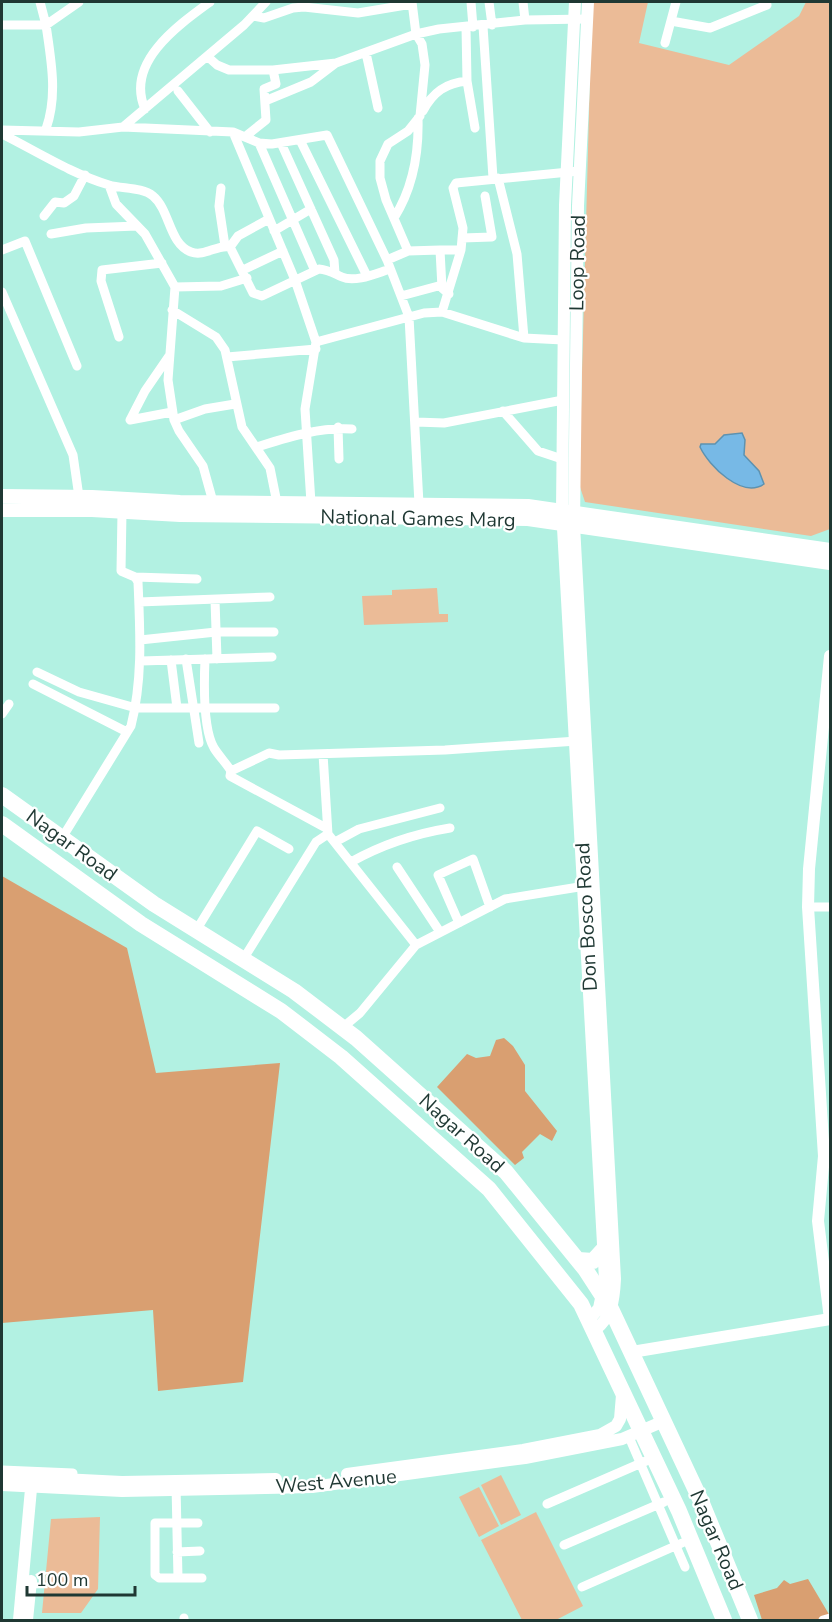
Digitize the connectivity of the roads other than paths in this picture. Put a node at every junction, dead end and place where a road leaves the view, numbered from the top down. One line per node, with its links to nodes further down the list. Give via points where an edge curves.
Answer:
1 (40, 2): 20 (street)
2 (79, 2): 20 (street)
3 (210, 2): 32 (street, via 190,16 148,58 141,77)
4 (266, 2): 14 (street)
5 (471, 2): 21 (street)
6 (489, 2): 21 (street)
7 (523, 2): 17 (street)
8 (575, 2): 15 (main road, Loop Road)
9 (588, 2): 16 (main road, Loop Road)
10 (676, 2): 18 (street)
11 (412, 3): 12 (street, via 358,13); 22 (street)
12 (322, 5): 14 (street, via 293,8 264,18)
13 (767, 5): 18 (street, via 710,28)
14 (253, 15): 25 (street)
15 (574, 18): 16 (street); 17 (street); 45 (main road, Loop Road)
16 (587, 19): 44 (main road, Loop Road)
17 (525, 20): 21 (street)
18 (671, 21): 23 (street)
19 (2, 25): 20 (street)
20 (46, 25): 36 (street, via 53,78 52,113)
21 (478, 26): 22 (street); 28 (street); 47 (street)
22 (416, 34): 24 (street); 33 (street, via 425,65)
23 (664, 43)
24 (366, 53): 26 (street); 31 (street)
25 (207, 56): 27 (street, via 229,70); 32 (street)
26 (336, 63): 27 (street); 30 (street, via 311,82)
27 (273, 70): 30 (street, via 276,84 264,89)
28 (467, 81): 33 (street, via 450,83 438,90); 35 (street)
29 (178, 91): 38 (street)
30 (265, 101): 40 (street, via 266,120)
31 (378, 108)
32 (144, 109): 34 (street)
33 (419, 117): 53 (street, via 415,168 403,205); 53 (street, via 408,131 388,144 380,161 380,178)
34 (123, 127): 36 (street, via 79,132); 38 (street)
35 (475, 128)
36 (46, 129): 37 (street)
37 (2, 132): 46 (street)
38 (210, 132): 39 (street)
39 (233, 132): 40 (street); 54 (street)
40 (246, 136): 42 (street)
41 (300, 140): 43 (street); 67 (street, via 327,135); 71 (street)
42 (259, 143): 43 (street); 55 (street)
43 (281, 143): 51 (street)
44 (579, 171): 45 (street); 108 (main road, Loop Road)
45 (566, 172): 47 (street); 83 (main road, Loop Road)
46 (85, 175): 48 (street); 52 (street, via 75,196 64,203 55,202)
47 (496, 178): 59 (street, via 454,185 462,216); 82 (street, via 517,254)
48 (109, 185): 56 (street, via 116,204); 60 (street, via 153,197 185,249 202,254)
49 (221, 188): 60 (street, via 219,206)
50 (485, 196): 59 (street, via 492,237)
51 (311, 209): 55 (street); 69 (street)
52 (44, 216)
53 (394, 218): 65 (street)
54 (269, 219): 57 (street); 60 (street, via 238,236)
55 (292, 220): 57 (street); 68 (street)
56 (137, 226): 58 (street); 66 (street)
57 (274, 231): 64 (street)
58 (51, 234)
59 (462, 238): 63 (street)
60 (228, 247): 70 (street)
61 (2, 250): 87 (street, via 25,241)
62 (440, 250): 63 (street); 65 (street); 73 (street)
63 (461, 250): 76 (street)
64 (283, 251): 70 (street); 72 (street)
65 (408, 251): 67 (street)
66 (162, 264): 74 (street); 81 (street, via 102,270 101,281)
67 (388, 264): 71 (street); 77 (street)
68 (315, 271): 69 (street); 72 (street)
69 (336, 273): 71 (street, via 344,279)
70 (245, 274): 72 (street, via 254,293 262,296); 74 (street, via 221,286)
71 (368, 276)
72 (295, 280): 84 (street)
73 (442, 285): 76 (street); 77 (street)
74 (175, 287): 78 (street)
75 (2, 292): 100 (street, via 73,455)
76 (449, 294): 79 (street)
77 (401, 296): 80 (street)
78 (172, 310): 85 (street); 86 (street, via 216,337)
79 (442, 312): 80 (street); 82 (street)
80 (409, 316): 84 (street); 92 (street)
81 (119, 337)
82 (524, 338): 83 (street)
83 (563, 340): 88 (main road, Loop Road)
84 (316, 345): 86 (street); 95 (street, via 305,396)
85 (169, 356): 91 (street); 91 (street, via 130,420)
86 (227, 357): 89 (street)
87 (77, 366)
88 (563, 400): 90 (street); 98 (main road, Loop Road)
89 (235, 404): 91 (street); 96 (street, via 242,427)
90 (503, 411): 92 (street, via 444,423); 98 (street, via 538,451)
91 (173, 416): 101 (street, via 203,466)
92 (416, 422): 103 (street)
93 (338, 427): 94 (street); 95 (street); 97 (street)
94 (352, 429)
95 (306, 432): 96 (street); 105 (street)
96 (257, 447): 102 (street, via 275,483)
97 (339, 459)
98 (562, 459): 108 (main road, Loop Road)
99 (2, 496): 100 (main road, National Games Marg)
100 (79, 497): 104 (main road, National Games Marg)
101 (213, 502): 102 (main road, National Games Marg); 104 (main road, National Games Marg)
102 (277, 503): 105 (main road, National Games Marg)
103 (419, 504): 105 (main road, National Games Marg); 107 (main road, National Games Marg)
104 (122, 506): 105 (main road); 106 (main road, National Games Marg); 107 (main road, National Games Marg); 113 (street, via 121,571)
105 (317, 508): 109 (main road, via 533,515)
106 (2, 510)
107 (528, 513): 108 (main road, National Games Marg)
108 (569, 517): 110 (main road, National Games Marg); 112 (main road, National Games Marg); 138 (main road, Don Bosco Road); 168 (main road, Don Bosco Road, via 610,1164 615,1279)
109 (627, 526): 111 (main road); 112 (main road)
110 (831, 550)
111 (831, 554)
112 (831, 562)
113 (135, 577): 114 (street); 117 (street)
114 (197, 579)
115 (270, 597): 116 (street)
116 (215, 600): 117 (street); 118 (street)
117 (138, 602): 120 (street)
118 (216, 632): 119 (street); 120 (street); 125 (street)
119 (274, 632)
120 (140, 640): 127 (street)
121 (831, 656): 154 (main road)
122 (272, 657): 125 (street)
123 (186, 659): 124 (street); 126 (street); 134 (street)
124 (205, 659): 125 (street); 131 (street)
125 (217, 659)
126 (171, 660): 127 (street); 133 (street)
127 (141, 661): 132 (street)
128 (37, 672): 132 (street, via 79,692)
129 (33, 684): 137 (street)
130 (9, 704): 136 (street)
131 (206, 707): 134 (street); 135 (street); 141 (street, via 212,741)
132 (136, 708): 133 (street); 137 (street)
133 (177, 708): 134 (street)
134 (192, 708): 139 (street)
135 (275, 708)
136 (2, 714)
137 (127, 732): 147 (street)
138 (577, 741): 140 (street); 152 (main road, Don Bosco Road)
139 (199, 744)
140 (323, 754): 141 (street, via 269,753); 146 (street)
141 (231, 771): 146 (street, via 233,778)
142 (2, 795): 147 (highway, Nagar Road)
143 (440, 808): 148 (street, via 359,829)
144 (2, 824): 170 (highway, Nagar Road, via 141,924 261,998 341,1057 489,1189 567,1283)
145 (450, 828): 150 (street, via 404,837)
146 (327, 831): 148 (street); 160 (street, via 316,842)
147 (62, 838): 157 (highway, Nagar Road, via 154,904)
148 (335, 842): 150 (street)
149 (289, 849): 157 (street, via 257,831)
150 (351, 862): 159 (street)
151 (397, 867): 158 (street)
152 (585, 886): 153 (street, via 512,898); 165 (main road, Don Bosco Road)
153 (490, 907): 156 (street); 156 (street, via 473,859 438,875)
154 (808, 907): 155 (street); 162 (main road)
155 (831, 907)
156 (459, 923): 158 (street)
157 (197, 929): 160 (highway, Nagar Road)
158 (440, 932): 159 (street)
159 (416, 945): 161 (street, via 360,1013)
160 (244, 958): 161 (highway, Nagar Road)
161 (342, 1028): 166 (highway, Nagar Road, via 494,1160)
162 (825, 1103): 163 (main road)
163 (827, 1156): 164 (main road)
164 (825, 1232): 167 (main road)
165 (604, 1249): 166 (highway, via 593,1261); 168 (main road, Don Bosco Road)
166 (578, 1260): 168 (highway, Nagar Road)
167 (828, 1290): 169 (main road)
168 (607, 1302): 170 (main road, Don Bosco Road, via 602,1324); 171 (highway, Nagar Road)
169 (830, 1319): 171 (main road)
170 (592, 1325): 172 (highway, Nagar Road)
171 (632, 1352): 173 (highway, Nagar Road)
172 (620, 1382): 174 (highway, Nagar Road); 182 (main road, West Avenue, via 620,1419 600,1435 523,1450 312,1478)
173 (664, 1420): 174 (main road, West Avenue); 199 (highway, Nagar Road)
174 (636, 1434): 175 (highway, Nagar Road); 182 (main road, West Avenue, via 525,1458 312,1487)
175 (648, 1460): 183 (highway, Nagar Road); 184 (street)
176 (2, 1470): 178 (street)
177 (73, 1473): 178 (street)
178 (16, 1474): 179 (main road, West Avenue); 180 (main road, West Avenue)
179 (2, 1476)
180 (36, 1482): 181 (main road, West Avenue); 182 (main road, West Avenue); 196 (main road); 197 (main road)
181 (2, 1485)
182 (176, 1486): 185 (street)
183 (666, 1501): 187 (highway, Nagar Road); 188 (street)
184 (547, 1504)
185 (176, 1523): 186 (street); 190 (street); 192 (street, via 157,1521 154,1526 156,1577)
186 (198, 1523)
187 (684, 1543): 191 (street); 194 (street); 198 (highway, Nagar Road)
188 (564, 1545)
189 (200, 1551): 190 (street)
190 (177, 1552): 192 (street)
191 (685, 1567)
192 (178, 1578): 193 (street)
193 (202, 1578)
194 (582, 1587)
195 (831, 1618): 200 (street)
196 (19, 1620)
197 (27, 1620)
198 (724, 1620)
199 (750, 1620)
200 (823, 1620)

